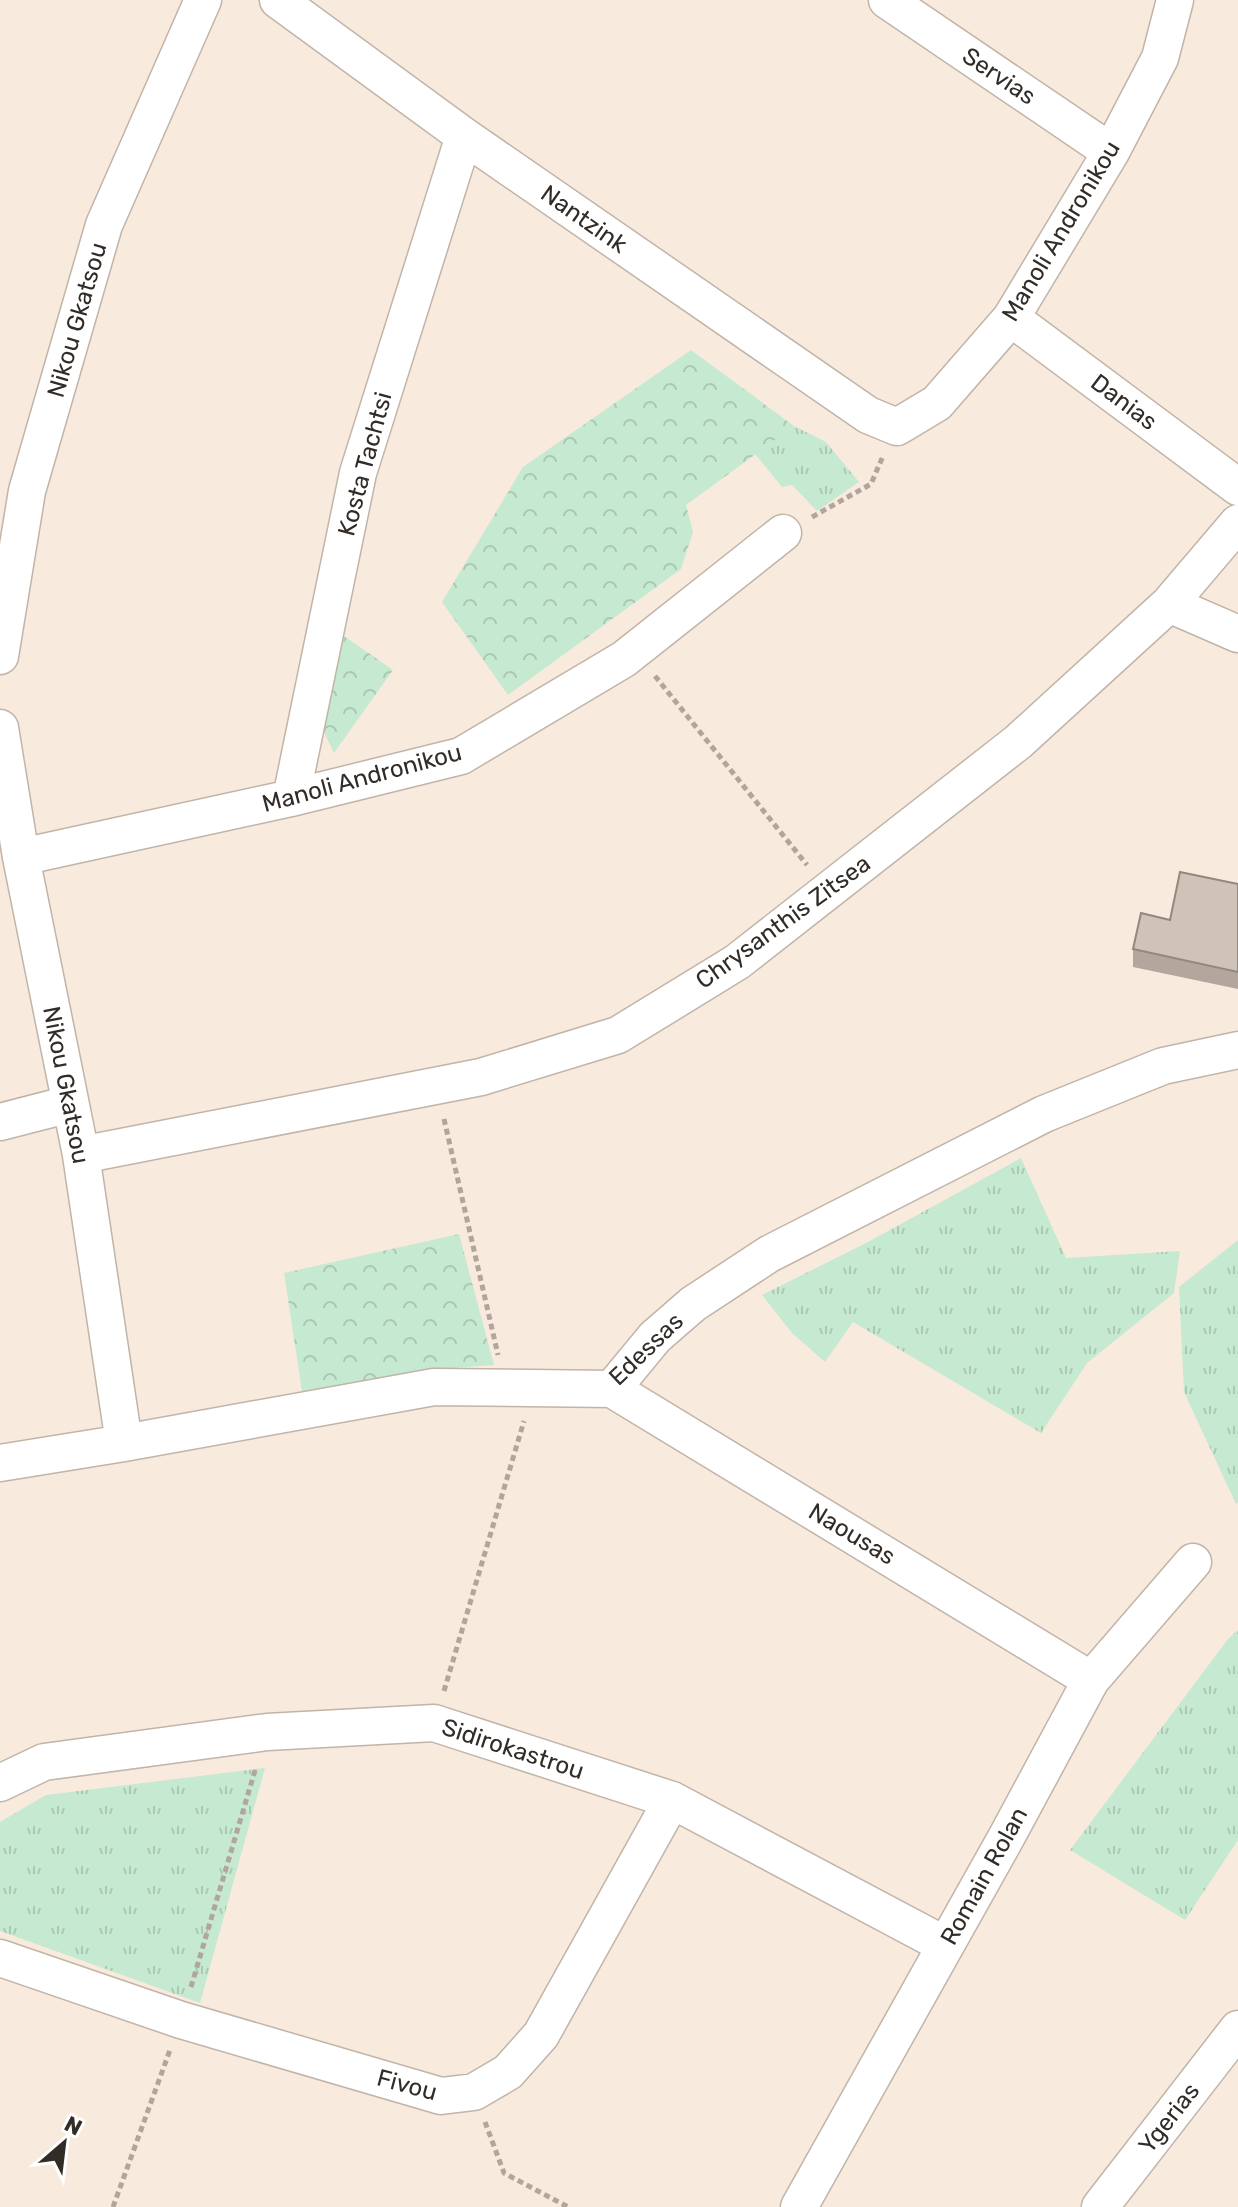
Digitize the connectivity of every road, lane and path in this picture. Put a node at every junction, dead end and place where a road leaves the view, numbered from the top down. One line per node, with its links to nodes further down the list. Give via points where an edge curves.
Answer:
1 (203, 0): 15 (street, Nikou Gkatsou, via 104,225 27,491)
2 (278, 0): 5 (street, Nantzink)
3 (887, 0): 6 (street, Servias)
4 (1175, 0): 6 (street, Manoli Andronikou, via 1160,58)
5 (464, 136): 8 (street, Nantzink, via 868,415); 17 (street, Kosta Tachtsi, via 358,473)
6 (1111, 152): 7 (street, Manoli Andronikou)
7 (1011, 318): 8 (street, Manoli Andronikou, via 937,403); 9 (street, Danias)
8 (897, 427): 11 (path, via 871,484)
9 (1238, 487)
10 (1238, 523): 12 (street, Chrysanthis Zitsea)
11 (783, 533): 14 (street, Manoli Andronikou)
12 (1169, 604): 13 (street); 19 (street, Chrysanthis Zitsea, via 1018,742)
13 (1238, 634)
14 (634, 651): 17 (street, Manoli Andronikou, via 461,756); 19 (path)
15 (0, 656)
16 (0, 728): 18 (street, Nikou Gkatsou)
17 (291, 798): 18 (street, Manoli Andronikou)
18 (21, 857): 22 (street, Nikou Gkatsou)
19 (828, 891): 21 (street, Chrysanthis Zitsea, via 737,962 618,1035)
20 (1238, 1050): 26 (street, Edessas, via 1163,1066 1044,1114 769,1254 693,1304 655,1337)
21 (436, 1086): 24 (street, Chrysanthis Zitsea); 25 (path)
22 (70, 1104): 23 (street); 24 (street, Nikou Gkatsou)
23 (0, 1122)
24 (81, 1155): 27 (street, Nikou Gkatsou)
25 (519, 1388): 26 (street, Edessas); 27 (street, Edessas, via 434,1387); 31 (path)
26 (612, 1389): 30 (street, Naousas)
27 (124, 1443): 28 (street, Edessas)
28 (0, 1463)
29 (1193, 1562): 30 (street, Romain Rolan)
30 (1091, 1680): 35 (street, Romain Rolan)
31 (434, 1723): 32 (street, Sidirokastrou); 34 (street, Sidirokastrou)
32 (267, 1732): 33 (street, Sidirokastrou, via 44,1762); 37 (path)
33 (0, 1783)
34 (672, 1800): 35 (street, Sidirokastrou); 39 (street, Fivou, via 541,2035 508,2072)
35 (945, 1945): 42 (street, Romain Rolan)
36 (0, 1958): 37 (street, Fivou)
37 (181, 2020): 39 (street, Fivou, via 441,2096); 40 (path)
38 (1238, 2029): 43 (street, Ygerias)
39 (474, 2092): 41 (path, via 504,2173)
40 (113, 2207)
41 (568, 2207)
42 (799, 2207)
43 (1100, 2207)

